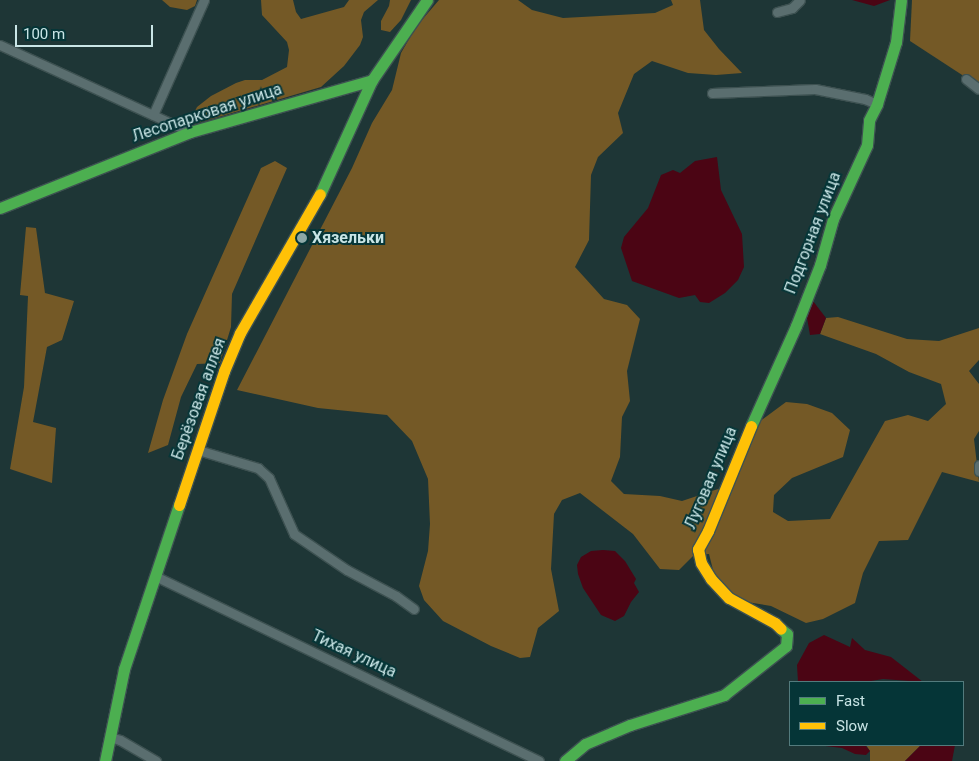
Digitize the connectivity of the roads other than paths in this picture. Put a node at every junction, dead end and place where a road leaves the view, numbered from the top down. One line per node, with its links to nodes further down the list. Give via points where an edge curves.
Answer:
1 (204, 0): 12 (street)
2 (427, 0): 8 (street, Берёзовая аллея)
3 (800, 0): 5 (street, via 792,8)
4 (901, 0): 11 (street, Подгорная улица, via 896,42)
5 (777, 12)
6 (0, 45): 12 (street)
7 (966, 79): 9 (street)
8 (372, 80): 13 (street, Лесопарковая улица); 16 (street, Берёзовая аллея, via 325,185 240,333)
9 (979, 89)
10 (712, 93): 11 (street, via 816,89)
11 (877, 104): 15 (street, Подгорная улица, via 869,120 867,145 833,219 820,265)
12 (153, 115): 13 (street)
13 (190, 132): 14 (street, Лесопарковая улица)
14 (0, 208)
15 (791, 334): 25 (street, Луговая улица, via 698,549 701,563 711,579 729,598 775,623 787,634 786,646 724,695 630,725 585,744)
16 (198, 450): 19 (street, Берёзовая аллея); 20 (street, via 258,468 269,478 294,534)
17 (979, 465): 18 (street)
18 (979, 471)
19 (155, 576): 21 (street, Берёзовая аллея, via 124,669); 24 (street, Тихая улица)
20 (414, 610)
21 (110, 737): 22 (street, Берёзовая аллея); 23 (street)
22 (106, 756)
23 (156, 761)
24 (539, 761)
25 (565, 761)

